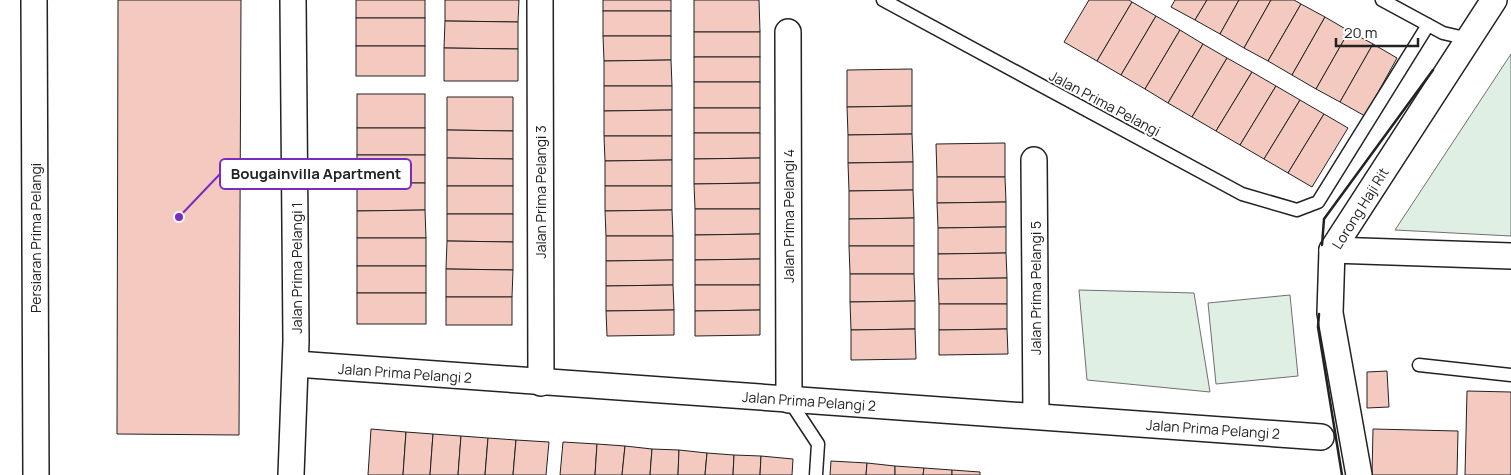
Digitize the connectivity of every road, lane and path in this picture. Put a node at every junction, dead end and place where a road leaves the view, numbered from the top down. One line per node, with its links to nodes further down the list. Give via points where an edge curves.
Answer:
1 (34, 0): 20 (street, Persiaran Prima Pelangi)
2 (293, 0): 13 (street, Jalan Prima Pelangi 1)
3 (540, 0): 16 (street, Jalan Prima Pelangi 3)
4 (883, 0): 7 (lane, Jalan Prima Pelangi, via 1242,194 1297,210 1318,202)
5 (1382, 0): 7 (lane)
6 (1494, 0): 9 (street, Lorong Haji Rit)
7 (1428, 25): 9 (lane, via 1444,34)
8 (788, 32): 17 (street, Jalan Prima Pelangi 4)
9 (1469, 39): 11 (street, Lorong Haji Rit)
10 (1034, 160): 18 (street, Jalan Prima Pelangi 5)
11 (1332, 250): 12 (street); 23 (street, Lorong Haji Rit, via 1330,313)
12 (1511, 256)
13 (296, 364): 16 (street, Jalan Prima Pelangi 2); 21 (street, Jalan Prima Pelangi 1)
14 (1419, 365): 15 (lane)
15 (1511, 374)
16 (541, 383): 17 (street, Jalan Prima Pelangi 2)
17 (788, 400): 18 (street, Jalan Prima Pelangi 2); 22 (lane, via 818,444)
18 (1036, 416): 19 (street, Jalan Prima Pelangi 2)
19 (1321, 437)
20 (36, 475)
21 (291, 475)
22 (816, 475)
23 (1358, 475)

